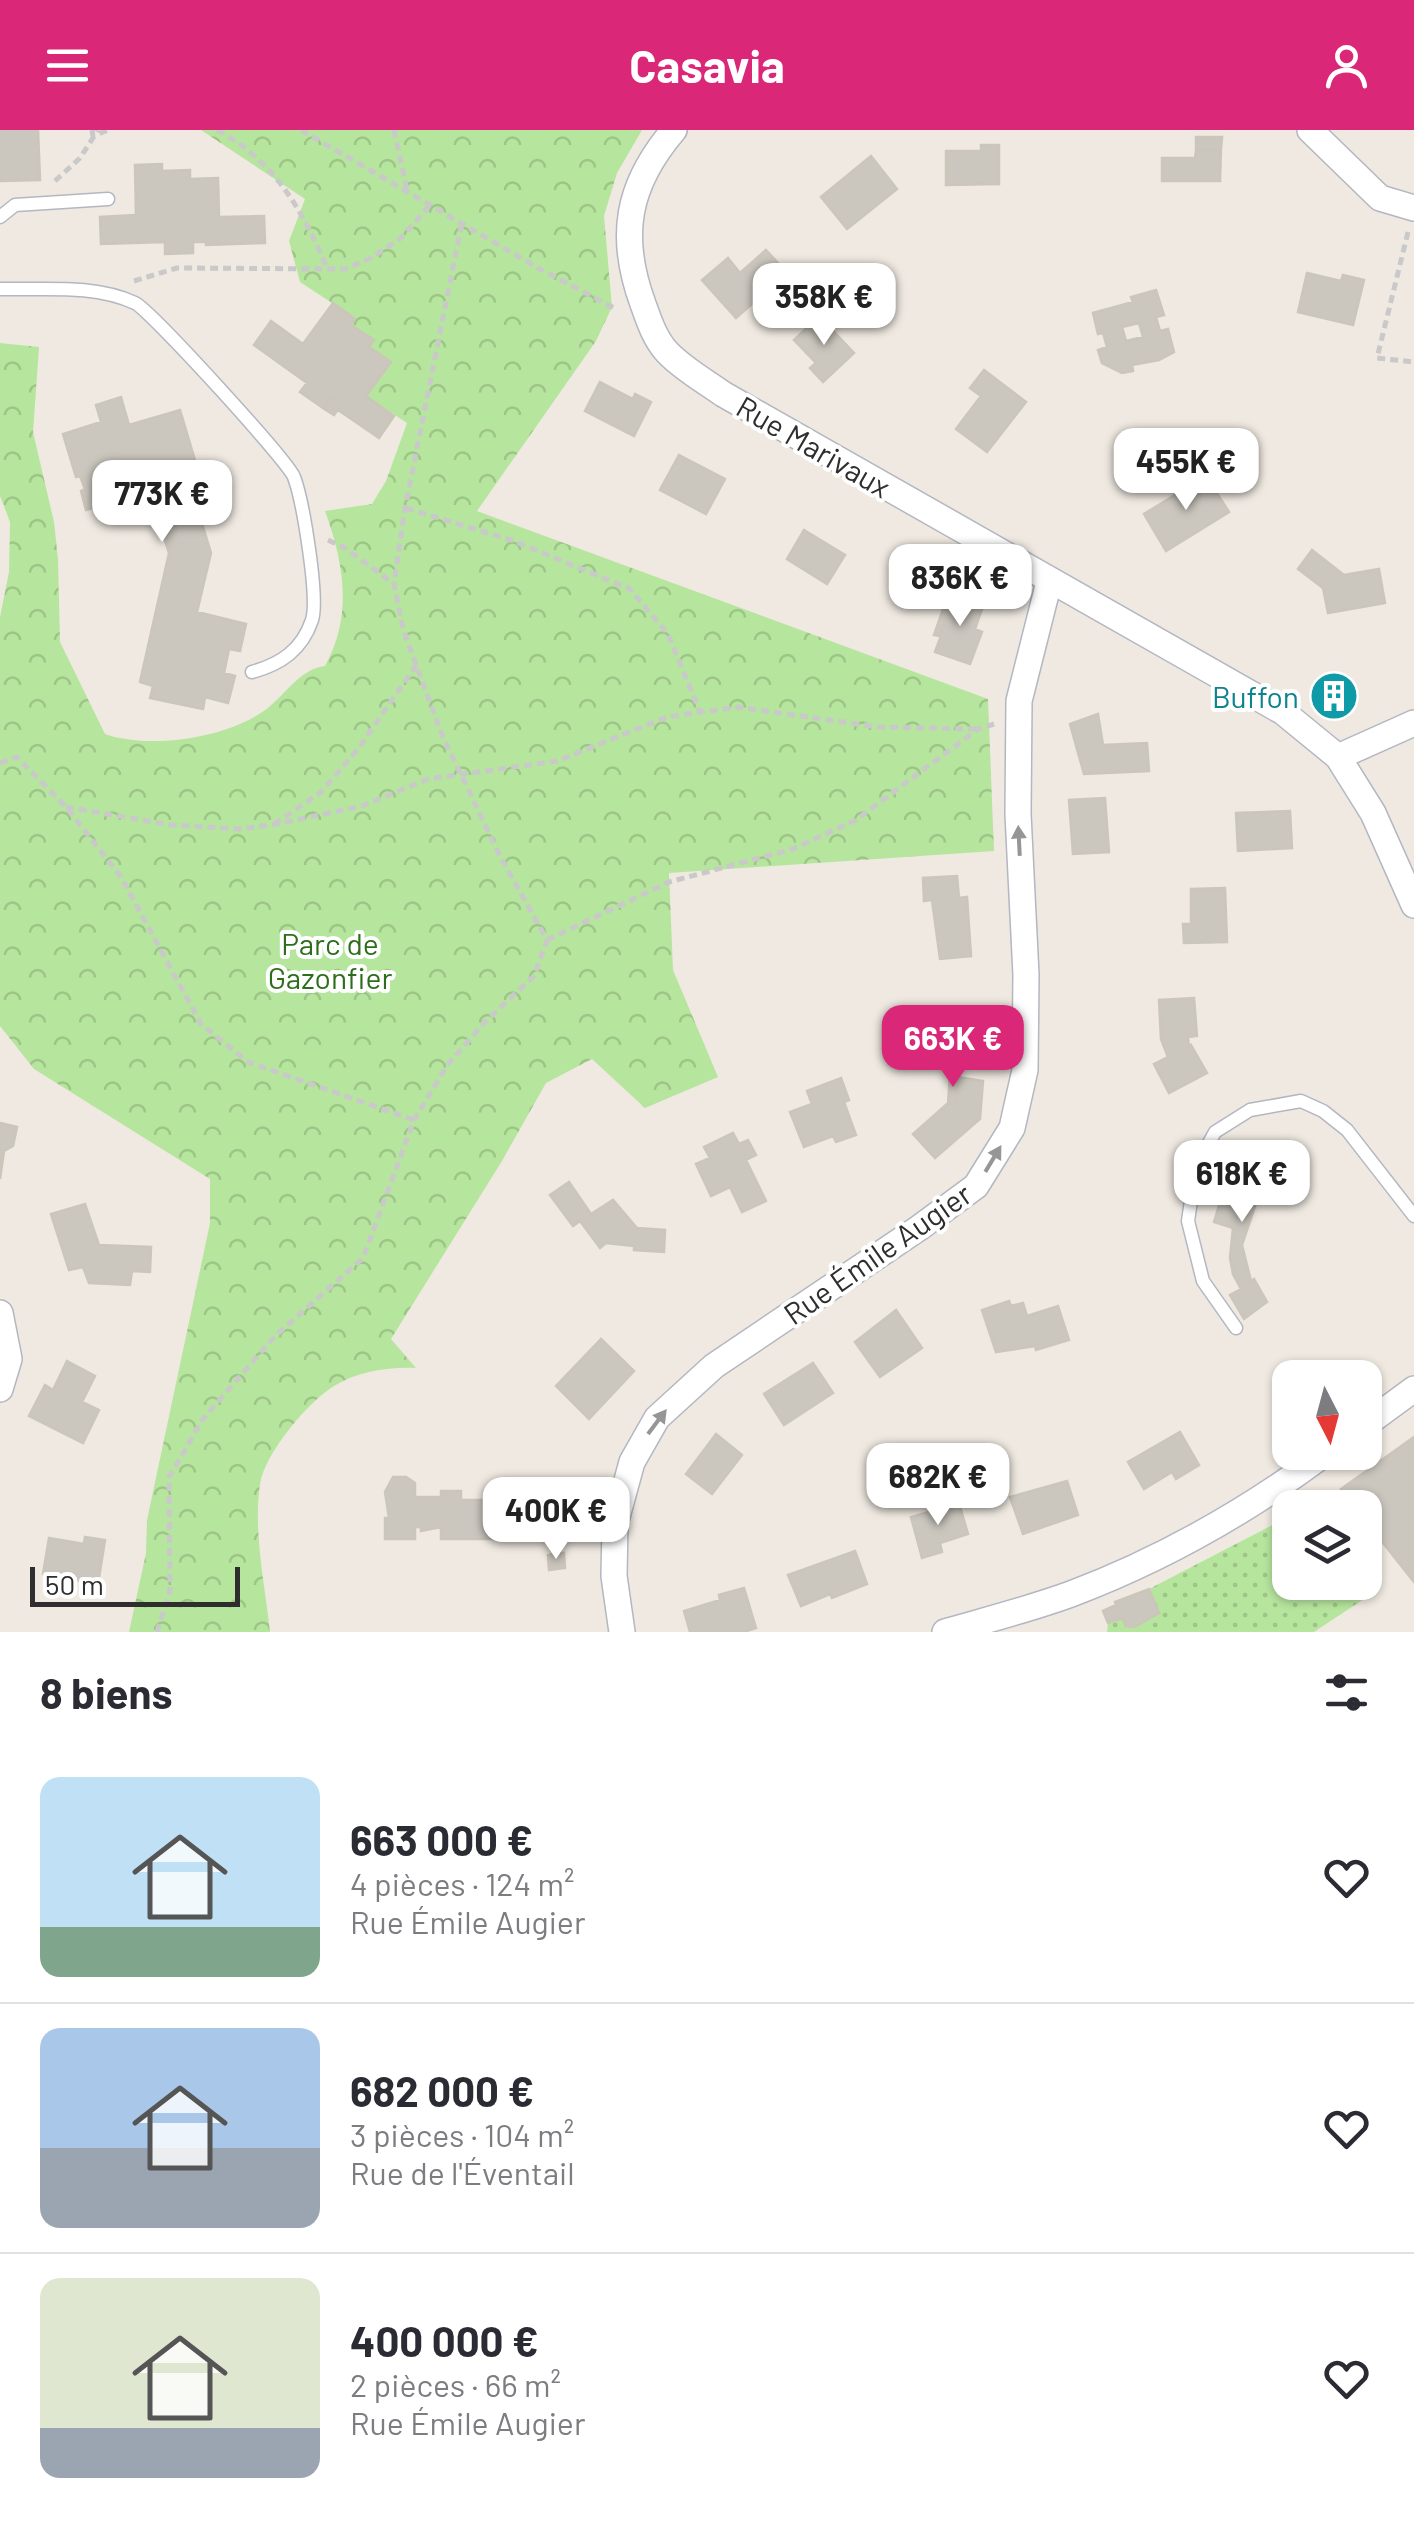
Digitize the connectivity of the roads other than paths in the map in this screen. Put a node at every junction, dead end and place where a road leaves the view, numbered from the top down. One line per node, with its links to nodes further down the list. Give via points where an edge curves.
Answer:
1 (674, 130): 7 (street, Rue Marivaux, via 654,154 630,212 633,276 665,350 724,394)
2 (1310, 130): 5 (street, via 1380,198)
3 (108, 199): 4 (lane, via 15,205)
4 (0, 217)
5 (1412, 218)
6 (0, 289): 8 (lane, via 103,291 140,305 293,475 308,531 313,618 279,664)
7 (1049, 582): 10 (street, Rue Marivaux, via 1283,712); 19 (street, Rue Émile Augier, one-way to 7, via 615,1524 632,1462 657,1418 714,1366 976,1186 1012,1128 1026,1070 1019,701)
8 (252, 672)
9 (1414, 723): 10 (street)
10 (1338, 758): 11 (street, Rue Marivaux, via 1373,813)
11 (1414, 906)
12 (1414, 1216): 14 (lane, via 1347,1130 1322,1111 1300,1101 1250,1110 1216,1132 1196,1167 1188,1221 1203,1280)
13 (0, 1313): 16 (street, via 9,1360)
14 (1236, 1328)
15 (1414, 1388): 17 (street)
16 (0, 1389)
17 (1382, 1412)
18 (1304, 1470): 20 (street, via 1186,1541 1072,1594)
19 (622, 1632)
20 (945, 1632)

